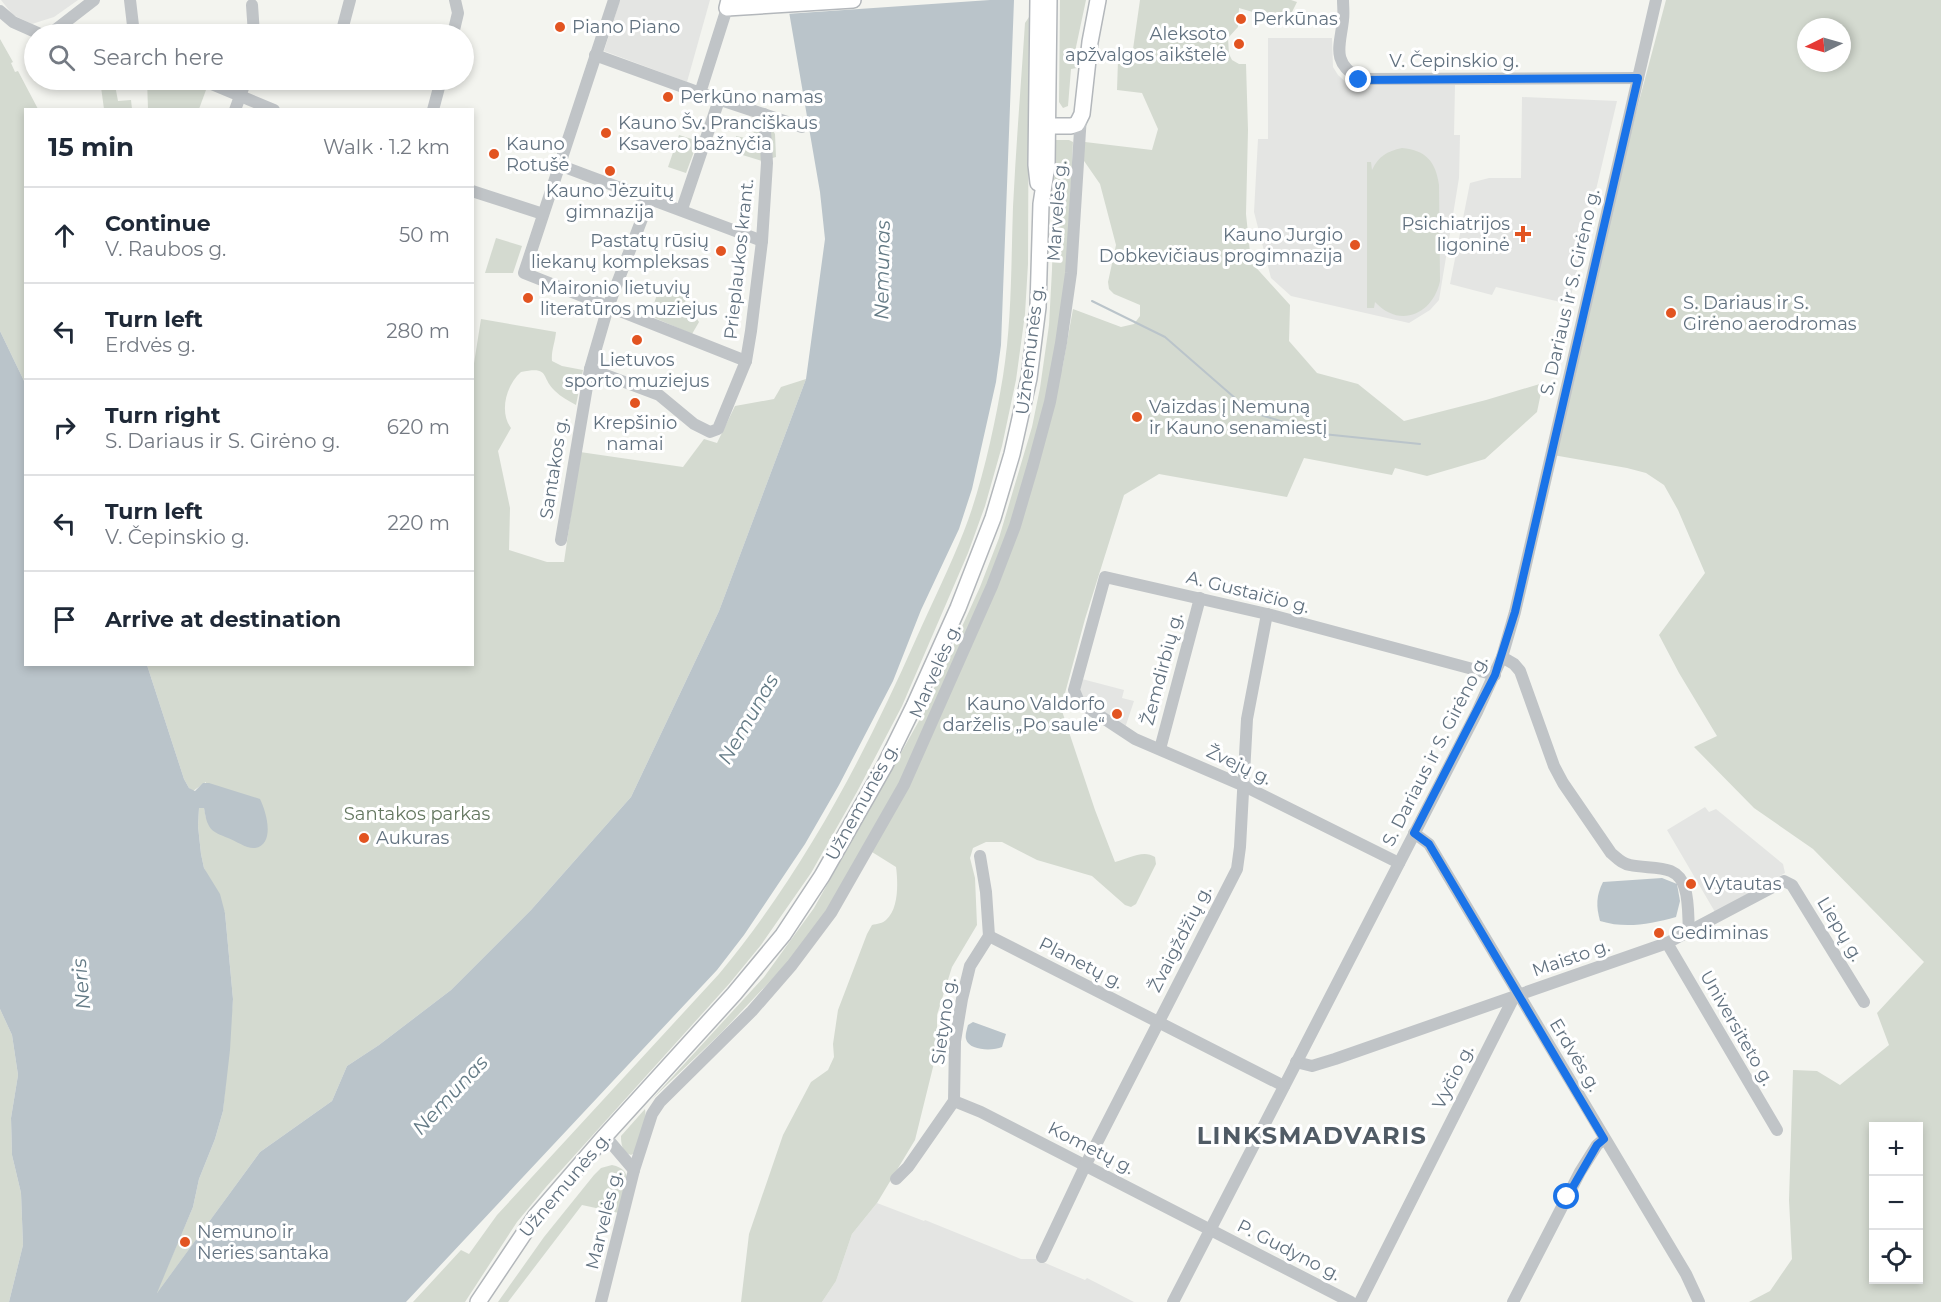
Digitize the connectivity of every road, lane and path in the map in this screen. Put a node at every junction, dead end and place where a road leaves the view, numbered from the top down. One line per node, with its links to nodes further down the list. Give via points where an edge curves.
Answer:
1 (94, 0): 15 (street)
2 (130, 0): 16 (street)
3 (350, 0): 18 (street)
4 (455, 0): 19 (street)
5 (614, 0): 21 (street)
6 (853, 0): 13 (main road, via 749,7)
7 (1038, 0): 35 (main road)
8 (1049, 0): 29 (main road)
9 (1098, 0): 34 (main road)
10 (1343, 0): 22 (street, V. Čepinskio g., via 1340,60 1359,80)
11 (1656, 0): 22 (street, S. Dariaus ir S. Girėno g.)
12 (252, 4): 17 (street)
13 (728, 4): 26 (street)
14 (0, 11): 20 (street)
15 (63, 24)
16 (133, 24)
17 (253, 24)
18 (344, 24)
19 (455, 24)
20 (24, 28)
21 (595, 56): 26 (street); 38 (street)
22 (1638, 78): 50 (street, S. Dariaus ir S. Girėno g.)
23 (230, 90): 27 (street)
24 (243, 90): 27 (street)
25 (439, 90): 32 (street)
26 (700, 93): 28 (street)
27 (242, 95): 30 (street); 31 (street)
28 (719, 100): 33 (street); 41 (street)
29 (1048, 100): 35 (main road); 36 (main road, via 1057,117)
30 (237, 108)
31 (270, 108)
32 (434, 108)
33 (764, 114): 37 (street); 43 (street, Prieplaukos krant., via 767,163)
34 (1082, 114): 36 (main road, via 1077,124); 72 (street, Marvelės g., via 1067,313 1050,402 1015,526 987,597 904,785 831,913 752,1011 660,1102 652,1114)
35 (1042, 126): 36 (main road); 69 (main road, Užnemunės g., via 1047,165 1041,204 1034,340 1012,454 976,563 885,765 783,935)
36 (1071, 126)
37 (802, 127)
38 (560, 165): 40 (street); 42 (street)
39 (474, 192): 42 (street)
40 (651, 198): 41 (street); 44 (street, Santakos g.)
41 (682, 209): 43 (street)
42 (543, 214): 44 (street, via 524,273)
43 (762, 241): 45 (street, Prieplaukos krant.)
44 (608, 307): 45 (street); 46 (street, Santakos g.)
45 (746, 361): 46 (street, Prieplaukos krant., via 718,429 710,432 659,395)
46 (590, 369): 47 (street, Santakos g.)
47 (561, 540)
48 (1200, 598): 49 (street, A. Gustaičio g.); 52 (street, A. Gustaičio g., via 1105,577); 53 (street, Žemdirbių g.)
49 (1267, 614): 51 (street, A. Gustaičio g.); 54 (street, Žvaigždžių g., via 1247,719)
50 (1502, 657): 51 (street, S. Dariaus ir S. Girėno g.); 59 (street, via 1520,671 1554,766 1611,853 1629,865 1673,870 1678,875 1685,888)
51 (1495, 675): 55 (street, S. Dariaus ir S. Girėno g.)
52 (1074, 690): 53 (street, Žvejų g., via 1079,702 1092,711)
53 (1160, 749): 54 (street, Žvejų g.)
54 (1242, 784): 57 (street, Žvejų g.); 64 (street, Žvaigždžių g., via 1237,869)
55 (1414, 833): 57 (street, S. Dariaus ir S. Girėno g.); 62 (street, Erdvės g., via 1429,844)
56 (980, 855): 60 (street)
57 (1399, 863): 65 (street, S. Dariaus ir S. Girėno g.)
58 (1781, 881): 59 (street, Maisto g.); 63 (street, Liepų g., via 1792,885)
59 (1689, 931): 61 (street, Maisto g.)
60 (989, 936): 64 (street, Planetų g.); 67 (street, Sietyno g., via 970,966 962,999 955,1041)
61 (1667, 944): 62 (street, Maisto g.); 68 (street, Universiteto g.)
62 (1516, 996): 65 (street, Maisto g., via 1312,1066); 70 (street, Erdvės g.); 80 (street, Vyčio g.)
63 (1864, 1002)
64 (1157, 1023): 66 (street, Planetų g.); 71 (street, Žvaigždžių g.)
65 (1296, 1062): 66 (street, S. Dariaus ir S. Girėno g.)
66 (1284, 1086): 74 (street, S. Dariaus ir S. Girėno g.)
67 (954, 1101): 71 (street, Kometų g.); 73 (street)
68 (1777, 1130)
69 (605, 1136): 72 (street); 76 (main road, Užnemunės g., via 536,1217)
70 (1604, 1139): 81 (street, via 1580,1172); 82 (street, Erdvės g.)
71 (1085, 1166): 74 (street, Kometų g.); 75 (street, Žvaigždžių g.)
72 (634, 1170): 77 (street, Marvelės g.)
73 (896, 1179)
74 (1210, 1230): 78 (street, S. Dariaus ir S. Girėno g.); 79 (street, P. Gudyno g.)
75 (1042, 1257)
76 (478, 1302)
77 (602, 1302)
78 (1173, 1302)
79 (1351, 1302)
80 (1360, 1302)
81 (1513, 1302)
82 (1699, 1302)

